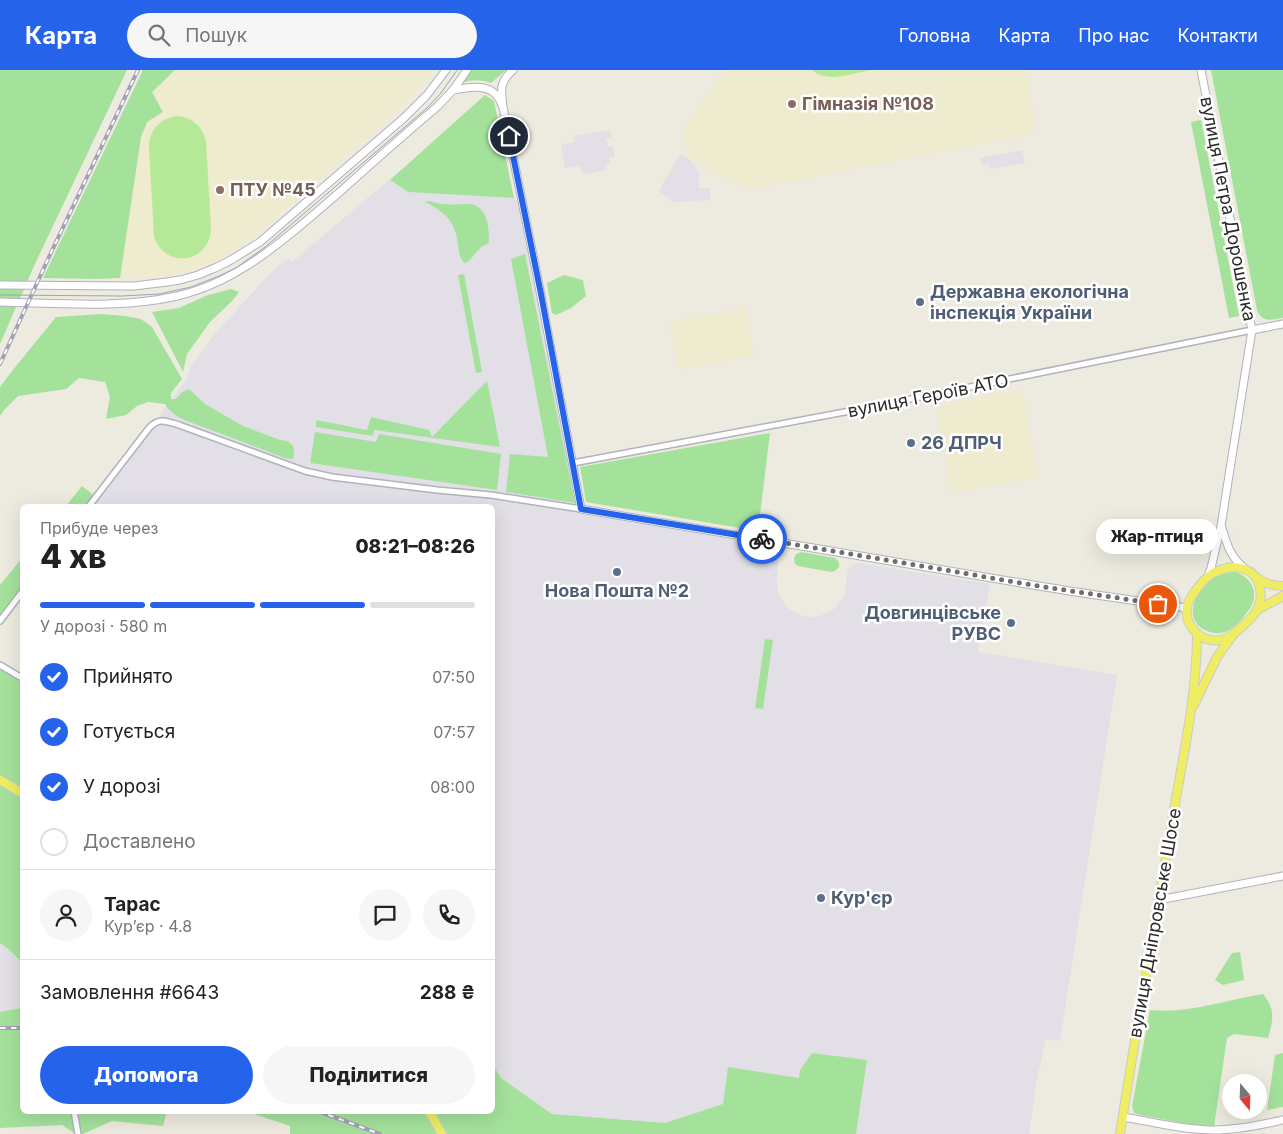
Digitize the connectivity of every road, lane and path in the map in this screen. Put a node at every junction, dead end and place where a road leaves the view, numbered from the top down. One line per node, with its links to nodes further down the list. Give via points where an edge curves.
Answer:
1 (446, 70): 7 (main road, via 405,117 260,242 231,260 198,275 154,284 116,287)
2 (467, 70): 5 (main road)
3 (514, 70): 6 (main road, via 502,85)
4 (1201, 70): 10 (main road, вулиця Петра Дорошенка)
5 (453, 90): 6 (main road, via 490,90); 8 (main road, via 296,229 230,276 196,291 147,301 110,304)
6 (503, 107): 11 (main road)
7 (0, 285)
8 (0, 302)
9 (1283, 324): 10 (main road, вулиця Героїв АТО)
10 (1252, 330): 11 (street, вулиця Героїв АТО); 14 (main road, вулиця Петра Дорошенка)
11 (573, 463): 13 (main road)
12 (91, 504): 13 (street, via 149,428 164,421 305,471 332,477)
13 (581, 509): 21 (main road)
14 (1222, 526): 15 (main road, via 1233,558); 16 (main road, вулиця Петра Дорошенка)
15 (1244, 568): 16 (main road, via 1226,568); 17 (main road)
16 (1208, 576): 21 (main road, via 1192,595)
17 (1255, 576): 18 (main road, via 1267,584); 22 (main road, via 1260,589)
18 (1283, 586)
19 (20, 595): 23 (street)
20 (1283, 596): 22 (main road)
21 (1187, 608): 24 (main road)
22 (1257, 610): 25 (main road)
23 (0, 621)
24 (1197, 634): 25 (main road, via 1209,640 1222,640); 28 (main road)
25 (1233, 635): 28 (main road, via 1217,657)
26 (0, 665): 27 (street)
27 (20, 677)
28 (1190, 712): 32 (main road, вулиця Дніпровське Шосе)
29 (0, 780): 30 (main road)
30 (20, 793)
31 (1283, 876): 32 (main road)
32 (1159, 900): 35 (main road, вулиця Дніпровське Шосе)
33 (75, 1114): 37 (street)
34 (431, 1114): 38 (main road)
35 (1123, 1117): 36 (main road, via 1214,1130); 39 (main road, вулиця Дніпровське Шосе)
36 (1283, 1120)
37 (78, 1134)
38 (442, 1134)
39 (1120, 1134)

